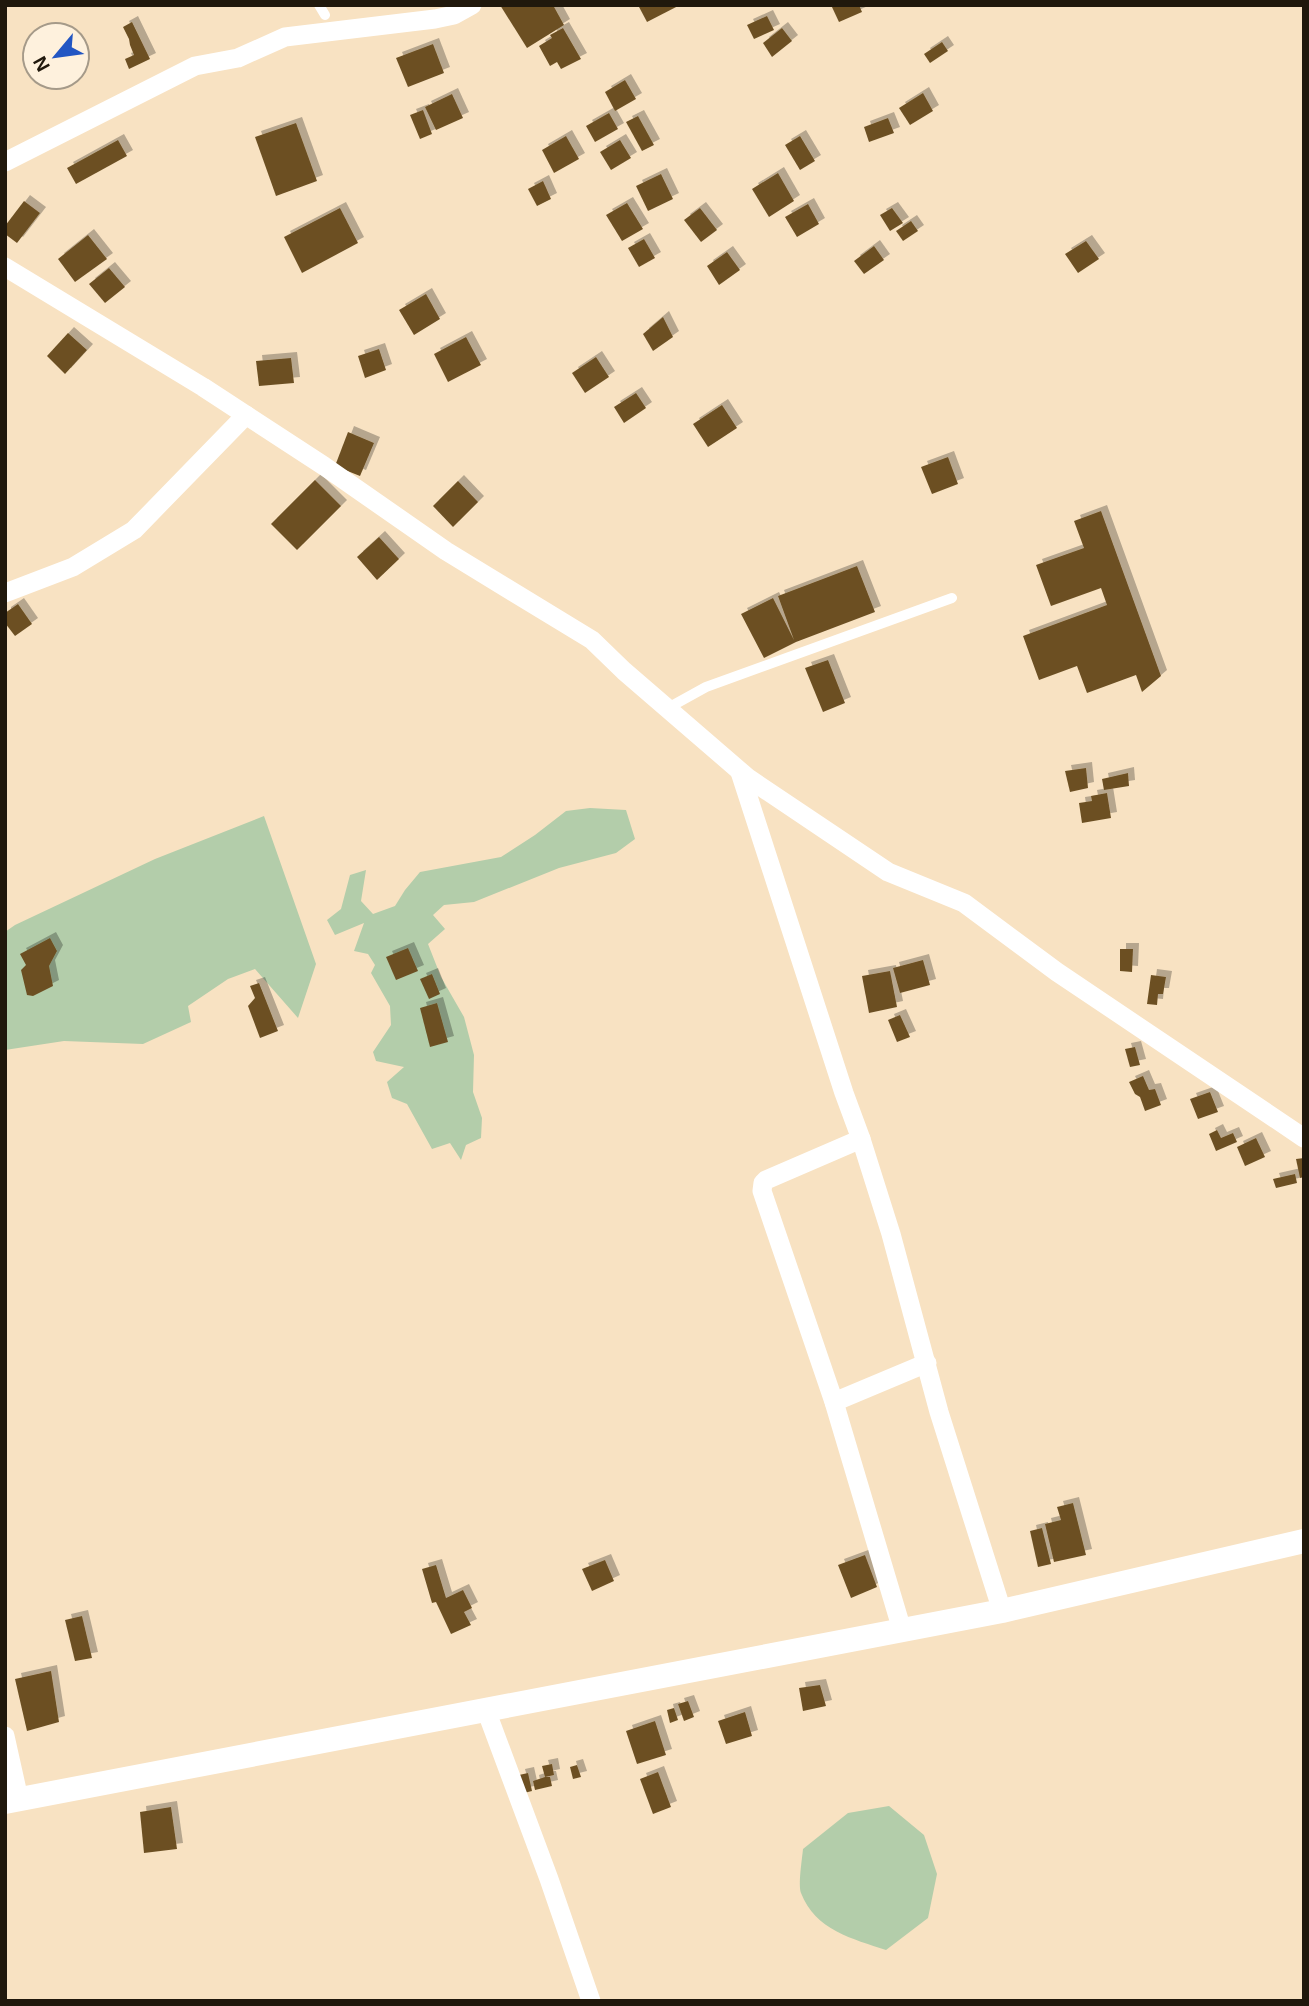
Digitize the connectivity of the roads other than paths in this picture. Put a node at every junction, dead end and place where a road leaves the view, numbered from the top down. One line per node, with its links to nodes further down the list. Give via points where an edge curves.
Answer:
1 (472, 5): 2 (street, via 435,19 285,37 238,58 195,66)
2 (5, 163)
3 (5, 267): 4 (street)
4 (246, 415): 5 (street, via 134,530 73,568); 7 (street, via 446,551 592,640)
5 (5, 593)
6 (952, 598): 7 (lane, via 706,687)
7 (667, 709): 8 (street)
8 (740, 772): 9 (street, via 888,873 964,903 1057,972); 10 (street)
9 (1304, 1138)
10 (862, 1139): 11 (street); 12 (street, via 766,1180 762,1187)
11 (927, 1363): 12 (street); 14 (street)
12 (834, 1402): 15 (street)
13 (1304, 1541): 14 (street)
14 (1002, 1611): 15 (street)
15 (902, 1630): 16 (street)
16 (486, 1710): 18 (street); 19 (street)
17 (5, 1736): 18 (street)
18 (12, 1800)
19 (591, 2001)

